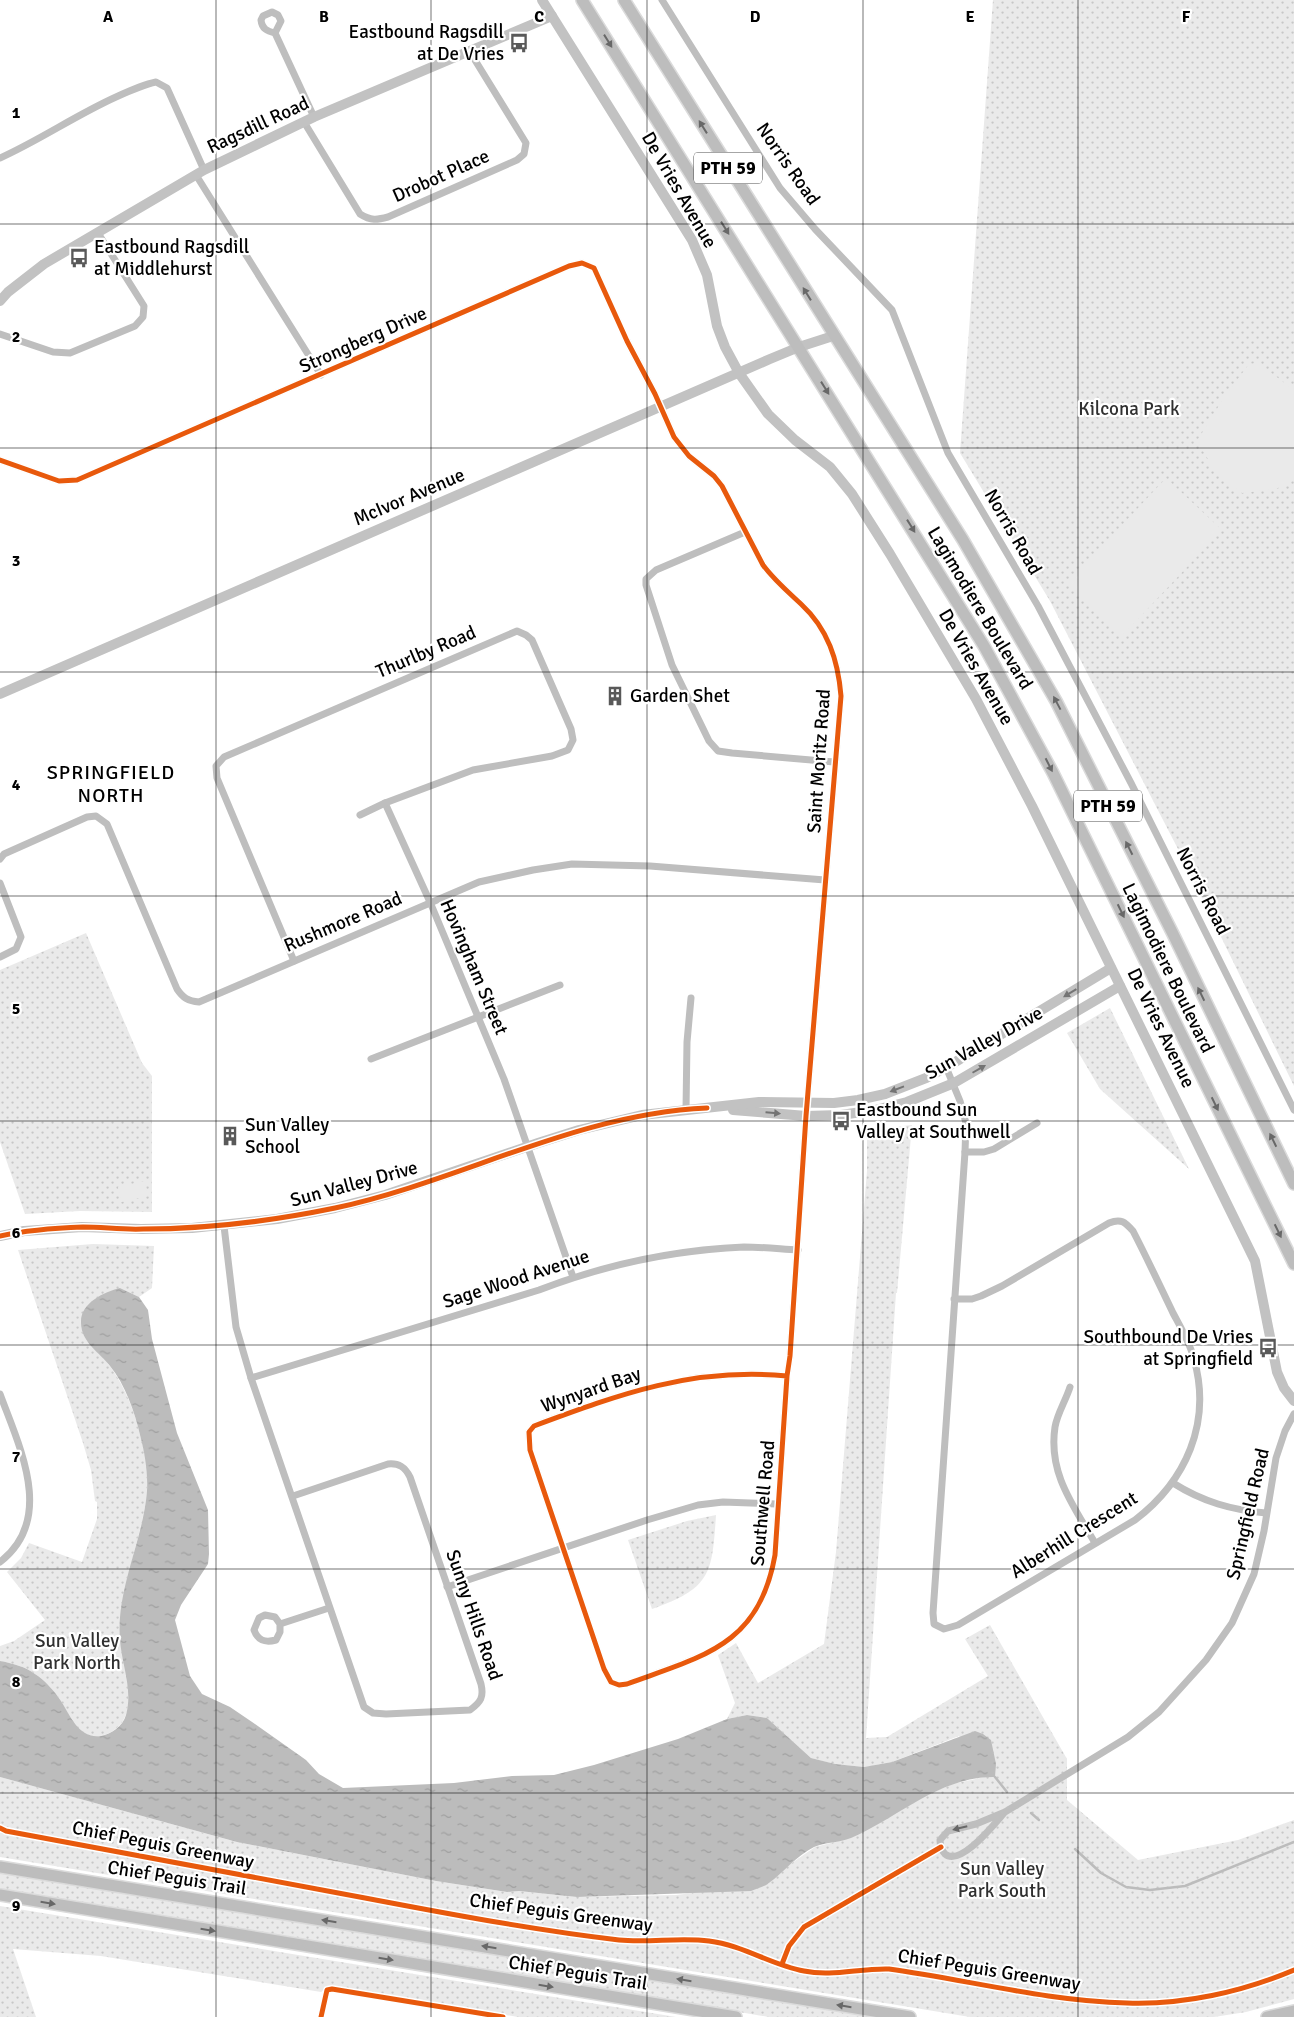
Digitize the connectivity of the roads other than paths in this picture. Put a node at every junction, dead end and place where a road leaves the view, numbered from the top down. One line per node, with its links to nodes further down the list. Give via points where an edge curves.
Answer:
1 (542, 0): 5 (street, De Vries Avenue)
2 (582, 0): 15 (main road, Lagimodiere Boulevard / PTH 59, one-way to 15)
3 (624, 0): 14 (main road, Lagimodiere Boulevard / PTH 59, one-way to 3)
4 (662, 0): 42 (street, Norris Road, via 780,188 892,310 948,454 1051,632)
5 (552, 16): 7 (street, Ragsdill Road); 16 (street, De Vries Avenue, via 692,240 707,276 717,326)
6 (275, 33): 8 (street)
7 (470, 52): 8 (street, Ragsdill Road); 8 (street, Drobot Place, via 526,143 524,154 517,160 388,217 368,220 360,214)
8 (309, 120): 10 (street, Ragsdill Road)
9 (0, 158): 10 (street, via 88,110 156,82 167,88)
10 (200, 172): 11 (street, Ragsdill Road); 17 (street)
11 (98, 233): 12 (street, Ragsdill Road, via 44,264); 13 (street, via 144,306 143,317 135,326 70,353 53,352)
12 (0, 301)
13 (0, 334)
14 (833, 336): 15 (street, McIvor Avenue); 47 (main road, Lagimodiere Boulevard / PTH 59, one-way to 14, via 1056,702 963,540)
15 (799, 347): 16 (street, McIvor Avenue); 51 (main road, Lagimodiere Boulevard / PTH 59, one-way to 51, via 957,600 1021,712)
16 (738, 373): 18 (street, McIvor Avenue); 31 (street, De Vries Avenue, via 768,414 830,467 852,494 890,554 976,700)
17 (321, 375): 18 (street, Strongberg Drive, via 582,263 594,268); 19 (street, Strongberg Drive, via 77,480 59,481)
18 (660, 408): 20 (street, Saint Moritz Road, via 674,437 689,456 714,476 729,496); 21 (street, McIvor Avenue)
19 (0, 460)
20 (745, 532): 22 (street, Saint Moritz Road, via 770,574 815,619 830,644 839,672 841,696); 22 (street, via 656,570 646,578 672,665 709,741 718,751)
21 (0, 694)
22 (834, 762): 26 (street, Saint Moritz Road)
23 (385, 803): 24 (street, Thurlby Road); 28 (street, Hovingham Street); 30 (street, Thurlby Road, via 473,770 552,756 568,750 574,740 572,729 532,640 526,634 517,631 224,757 216,766 217,778)
24 (360, 815)
25 (0, 859): 30 (street, Rushmore Road, via 4,854 87,817 96,816 107,824 182,996 199,1002)
26 (825, 880): 28 (street, Rushmore Road, via 650,866 572,864 479,882); 39 (street, Saint Moritz Road)
27 (0, 883): 29 (street, via 22,937 16,949)
28 (430, 902): 30 (street, Rushmore Road); 35 (street, Hovingham Street)
29 (0, 956)
30 (294, 961)
31 (1111, 968): 33 (street, De Vries Avenue); 37 (street, Sun Valley Drive, one-way to 37)
32 (560, 985): 35 (street)
33 (1120, 986): 38 (street, Sun Valley Drive, one-way to 33); 58 (street, De Vries Avenue, via 1254,1261 1277,1372)
34 (691, 998): 41 (street)
35 (478, 1017): 36 (street); 45 (street, Hovingham Street)
36 (371, 1059)
37 (946, 1067): 38 (street, Alberhill Crescent); 39 (street, Sun Valley Drive, one-way to 39, via 884,1094 842,1102)
38 (954, 1083): 43 (street, Sun Valley Drive, via 907,1102 875,1110); 46 (street, Alberhill Crescent, via 966,1123)
39 (807, 1103): 40 (street, Sun Valley Drive, via 759,1102); 43 (street, Saint Moritz Road)
40 (707, 1108): 41 (street, Sun Valley Drive); 43 (street, Sun Valley Drive, one-way to 43)
41 (686, 1109): 45 (street, Sun Valley Drive, via 579,1130)
42 (1294, 1110)
43 (806, 1116): 50 (street, Southwell Road)
44 (1038, 1123): 46 (street, via 994,1149)
45 (527, 1146): 48 (street, Sun Valley Drive, via 385,1195 277,1219); 52 (street, Hovingham Street)
46 (965, 1152): 53 (street, Alberhill Crescent)
47 (1294, 1184)
48 (224, 1226): 49 (street, Sun Valley Drive, via 141,1230 82,1227); 55 (street, Sunny Hills Road, via 236,1327)
49 (0, 1236)
50 (798, 1250): 52 (street, Sage Wood Avenue, via 746,1247 690,1250 636,1259); 54 (street, Southwell Road)
51 (1294, 1264)
52 (573, 1277): 55 (street, Sage Wood Avenue, via 521,1296)
53 (954, 1299): 60 (street, Alberhill Crescent, via 981,1296 1109,1223 1125,1222 1133,1231 1190,1347 1197,1371 1200,1397 1197,1428 1186,1461); 64 (street, Alberhill Crescent, via 934,1624 944,1629 958,1625)
54 (787, 1376): 62 (street, Southwell Road); 65 (street, Wynyard Bay, via 736,1374 690,1378 650,1386 534,1426 529,1432 530,1450)
55 (251, 1378): 61 (street, Sunny Hills Road)
56 (1070, 1387): 64 (street, via 1055,1426 1057,1473 1062,1488)
57 (0, 1394): 66 (street, via 30,1487 30,1509 20,1542)
58 (1294, 1402)
59 (1294, 1414): 63 (street, Springfield Road, via 1276,1458)
60 (1173, 1483): 63 (street, via 1214,1504); 64 (street, Alberhill Crescent, via 1144,1513)
61 (293, 1496): 67 (street, Sunny Hills Road, via 388,1464 406,1469); 68 (street, Sunny Hills Road)
62 (778, 1504): 65 (street, via 722,1502 698,1505); 65 (street, Southwell Road, via 771,1578 744,1626 726,1643 704,1656 627,1684 611,1682 607,1676)
63 (1266, 1514): 70 (street, Springfield Road, via 1258,1557 1242,1603 1224,1635 1192,1676 1158,1712 1128,1737)
64 (1095, 1543)
65 (563, 1548): 67 (street)
66 (0, 1562)
67 (447, 1587): 68 (street, Sunny Hills Road, via 483,1694 480,1703 470,1710 386,1714 373,1713 364,1707)
68 (329, 1608): 69 (street)
69 (280, 1624)
70 (1006, 1812): 70 (street, Springfield Road, one-way to 70, via 948,1831 940,1840 943,1852 955,1857 967,1851)
71 (0, 1867): 75 (main road, Chief Peguis Trail, one-way to 71)
72 (0, 1896): 74 (main road, Chief Peguis Trail, one-way to 74)
73 (1294, 2010): 76 (main road)
74 (736, 2017)
75 (910, 2017)
76 (1267, 2017)

